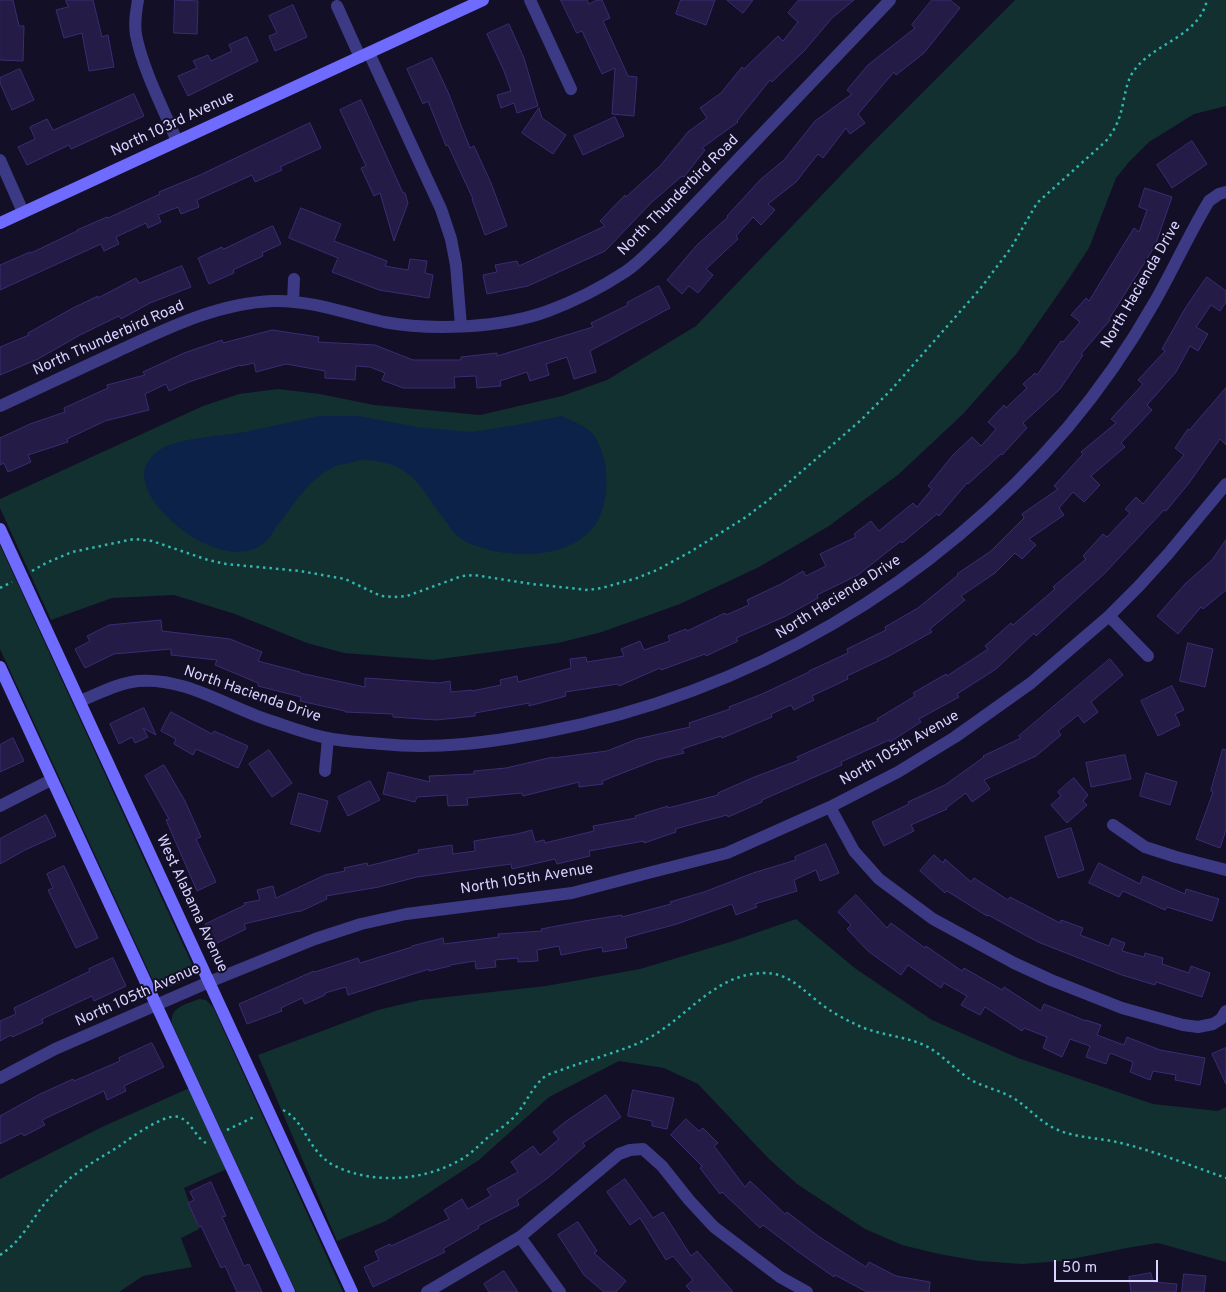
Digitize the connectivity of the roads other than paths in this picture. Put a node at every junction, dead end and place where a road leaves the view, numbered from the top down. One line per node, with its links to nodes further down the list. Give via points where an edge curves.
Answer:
1 (138, 0): 8 (street, via 136,35)
2 (483, 0): 6 (street, North 103rd Avenue)
3 (530, 0): 7 (street)
4 (890, 0): 15 (street, North Thunderbird Road, via 662,240 626,271 581,297 547,311 510,321)
5 (337, 6): 6 (street)
6 (365, 55): 8 (street, North 103rd Avenue); 15 (street, via 434,191 451,239 460,290)
7 (570, 89)
8 (177, 141): 11 (street, North 103rd Avenue)
9 (0, 160): 11 (street)
10 (1226, 192): 23 (street, North Hacienda Drive, via 1209,201 1136,334 1093,395 1041,457 944,548 892,587 831,626 757,665 701,688 569,728 449,745 388,745)
11 (23, 212): 12 (street, North 103rd Avenue)
12 (0, 223)
13 (294, 279): 14 (street)
14 (293, 302): 15 (street, North Thunderbird Road, via 312,303 384,322); 16 (street, North Thunderbird Road, via 245,305 176,324)
15 (461, 326)
16 (0, 406)
17 (1226, 484): 19 (street, North 105th Avenue, via 1168,554)
18 (0, 529): 22 (street, West Alabama Avenue)
19 (1109, 616): 20 (street); 27 (street, North 105th Avenue, via 1031,683 990,713 898,772)
20 (1148, 656)
21 (0, 667): 25 (street)
22 (80, 701): 23 (street, North Hacienda Drive, via 134,681 164,682 266,720); 30 (street, West Alabama Avenue)
23 (328, 738): 24 (street, North Hacienda Drive)
24 (325, 771)
25 (51, 780): 26 (street); 31 (street)
26 (0, 806)
27 (830, 807): 30 (street, North 105th Avenue, via 727,853 572,892 406,914 361,924); 32 (street, via 854,851 879,880 933,918 1014,963 1122,1008 1183,1025 1213,1024)
28 (1113, 826): 29 (street, via 1145,847)
29 (1226, 870)
30 (209, 982): 31 (street, North 105th Avenue); 36 (street, West Alabama Avenue)
31 (157, 1006): 33 (street, North 105th Avenue, via 55,1050); 35 (street)
32 (1226, 1011)
33 (0, 1078)
34 (520, 1237): 37 (street); 38 (street); 39 (street, via 619,1154 643,1149 662,1166 714,1227)
35 (289, 1292)
36 (352, 1292)
37 (427, 1292)
38 (560, 1292)
39 (807, 1292)

